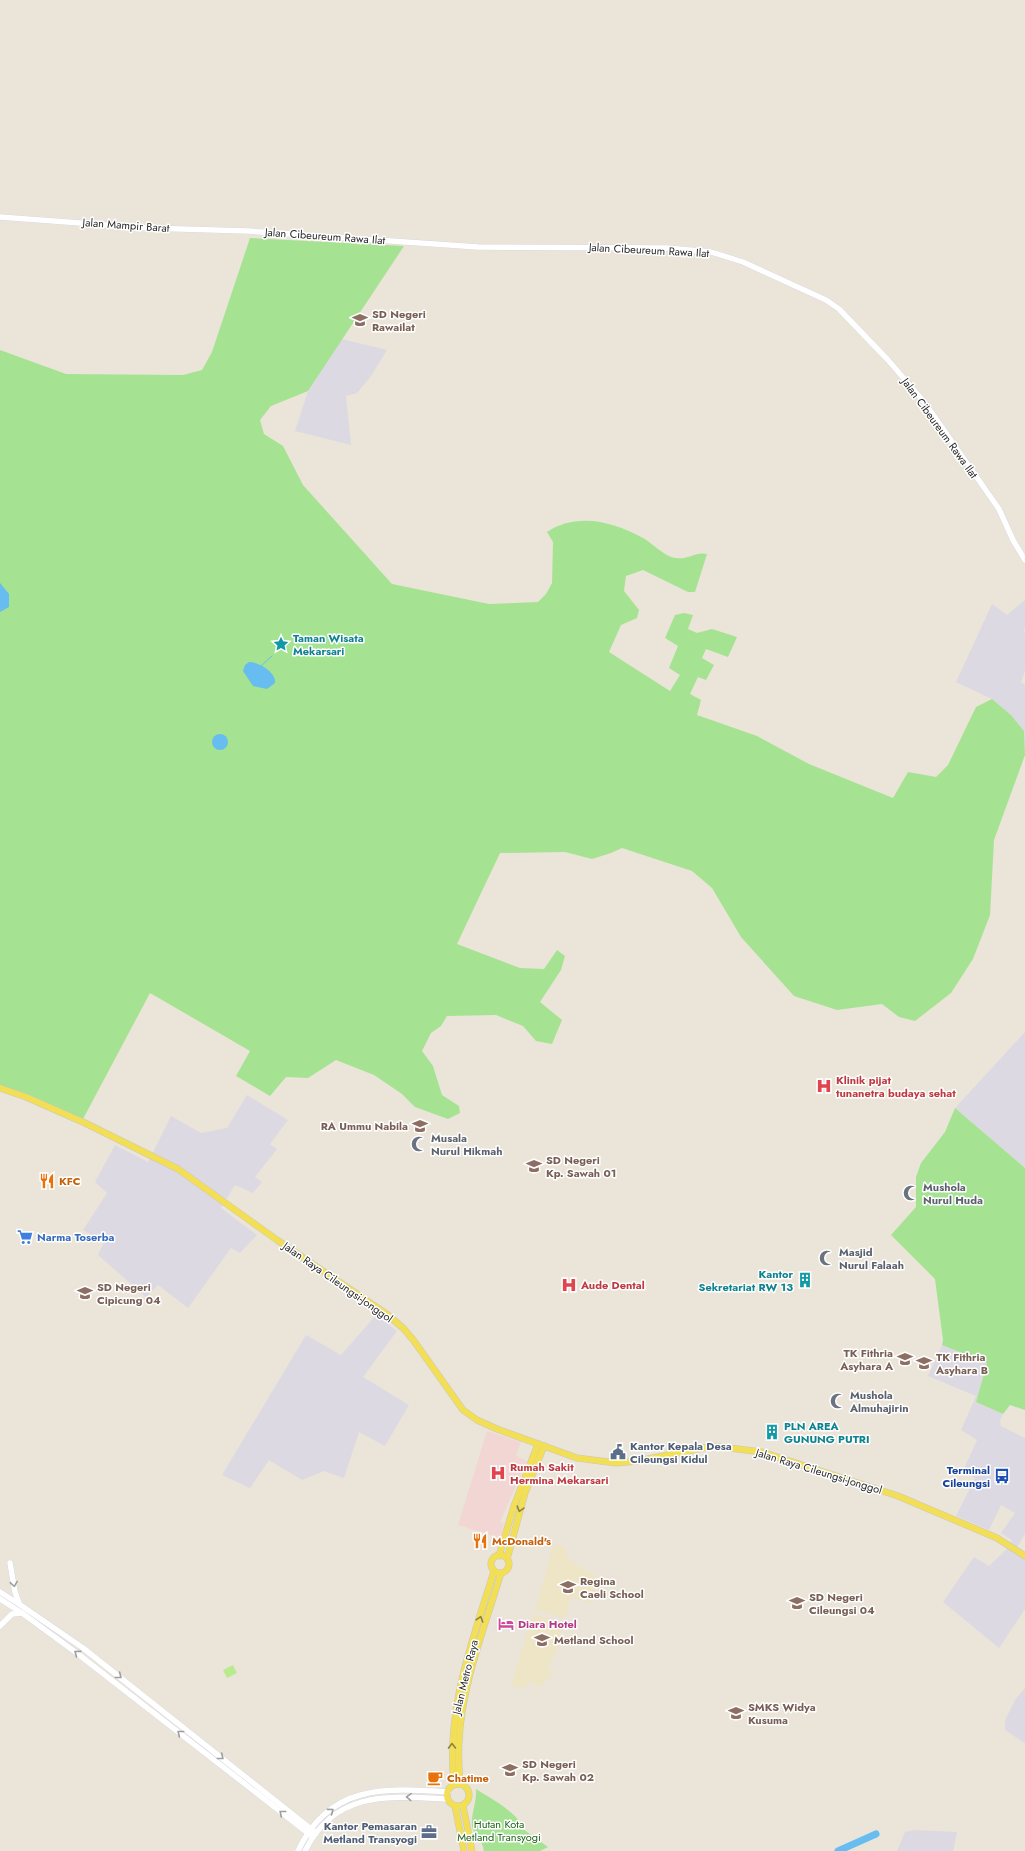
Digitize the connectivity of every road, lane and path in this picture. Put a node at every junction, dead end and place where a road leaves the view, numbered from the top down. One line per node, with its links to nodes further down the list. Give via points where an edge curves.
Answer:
1 (0, 217): 2 (street, Jalan Mampir Barat, via 147,228)
2 (253, 232): 3 (street, Jalan Cibeureum Rawa Ilat, via 478,246 667,248 711,252 752,266 826,300 839,309 888,360 925,403 999,508)
3 (1025, 560)
4 (0, 1088): 5 (main road, Jalan Raya Cileungsi-Jonggol, via 92,1127 190,1176 283,1244 380,1309 404,1329 457,1403 470,1415 486,1425)
5 (541, 1445): 6 (main road, via 514,1506); 7 (main road, Jalan Raya Cileungsi-Jonggol, via 577,1458 616,1463 713,1446 762,1452 898,1496 997,1538); 8 (main road, one-way to 8)
6 (500, 1556): 8 (main road); 10 (main road, via 494,1557 492,1562 492,1567)
7 (1025, 1556)
8 (507, 1559): 10 (main road, via 508,1567)
9 (10, 1563): 13 (street, one-way to 13, via 15,1592)
10 (498, 1572): 16 (main road, Jalan Metro Raya, via 470,1673 461,1721)
11 (0, 1592): 13 (street)
12 (0, 1600): 14 (street)
13 (20, 1604): 21 (street, one-way to 21, via 92,1656)
14 (22, 1613): 15 (street, via 12,1614); 21 (street, one-way to 14)
15 (0, 1626)
16 (457, 1784): 17 (main road); 20 (main road, via 467,1788 470,1796)
17 (448, 1792): 18 (main road); 21 (street, one-way to 17, via 333,1809 355,1796 393,1789)
18 (448, 1799): 19 (main road); 22 (street, one-way to 22, via 397,1796 372,1798 342,1810)
19 (455, 1806): 20 (main road); 25 (main road)
20 (463, 1806): 26 (main road)
21 (308, 1831): 22 (street); 23 (street)
22 (314, 1835): 24 (street)
23 (298, 1851)
24 (305, 1851)
25 (464, 1851)
26 (472, 1851)

